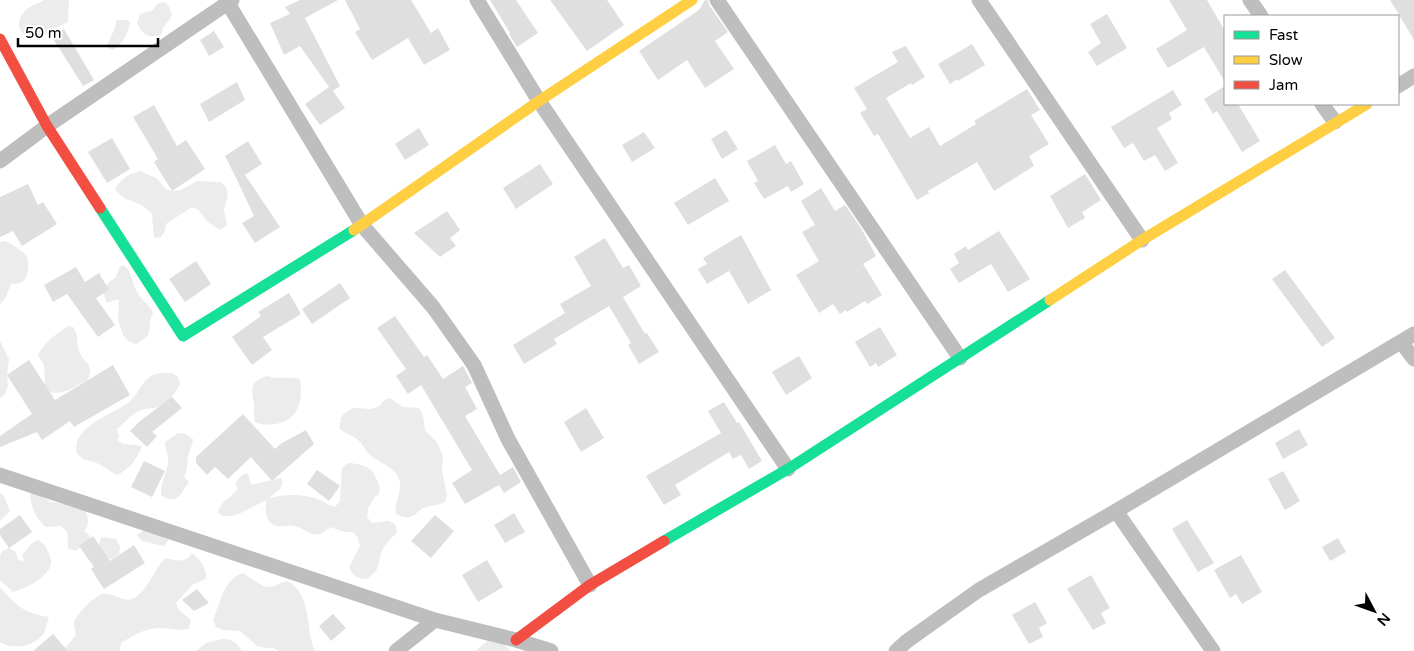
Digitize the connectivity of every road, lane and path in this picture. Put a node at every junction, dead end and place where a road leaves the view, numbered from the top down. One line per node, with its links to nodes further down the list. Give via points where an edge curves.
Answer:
1 (477, 0): 11 (street)
2 (692, 0): 11 (street)
3 (717, 0): 20 (street)
4 (979, 0): 18 (street)
5 (1250, 0): 7 (street)
6 (229, 1): 15 (street); 17 (street)
7 (1261, 15)
8 (0, 39): 15 (street)
9 (1414, 76): 10 (street)
10 (1399, 85)
11 (539, 101): 17 (street); 22 (street)
12 (1323, 105): 14 (street)
13 (1365, 105): 14 (street)
14 (1334, 122): 18 (street)
15 (47, 126): 16 (street); 17 (street, via 183,336)
16 (0, 161)
17 (362, 225): 25 (street, via 433,307 474,365 508,439)
18 (1142, 240): 20 (street)
19 (1408, 338): 21 (street); 24 (street)
20 (960, 358): 22 (street)
21 (1414, 359)
22 (788, 469): 25 (street)
23 (0, 475): 26 (street)
24 (1116, 511): 30 (street, via 979,590); 31 (street)
25 (590, 585): 27 (street)
26 (435, 620): 27 (street); 28 (street)
27 (516, 640): 29 (street)
28 (396, 651)
29 (551, 651)
30 (896, 651)
31 (1213, 651)

